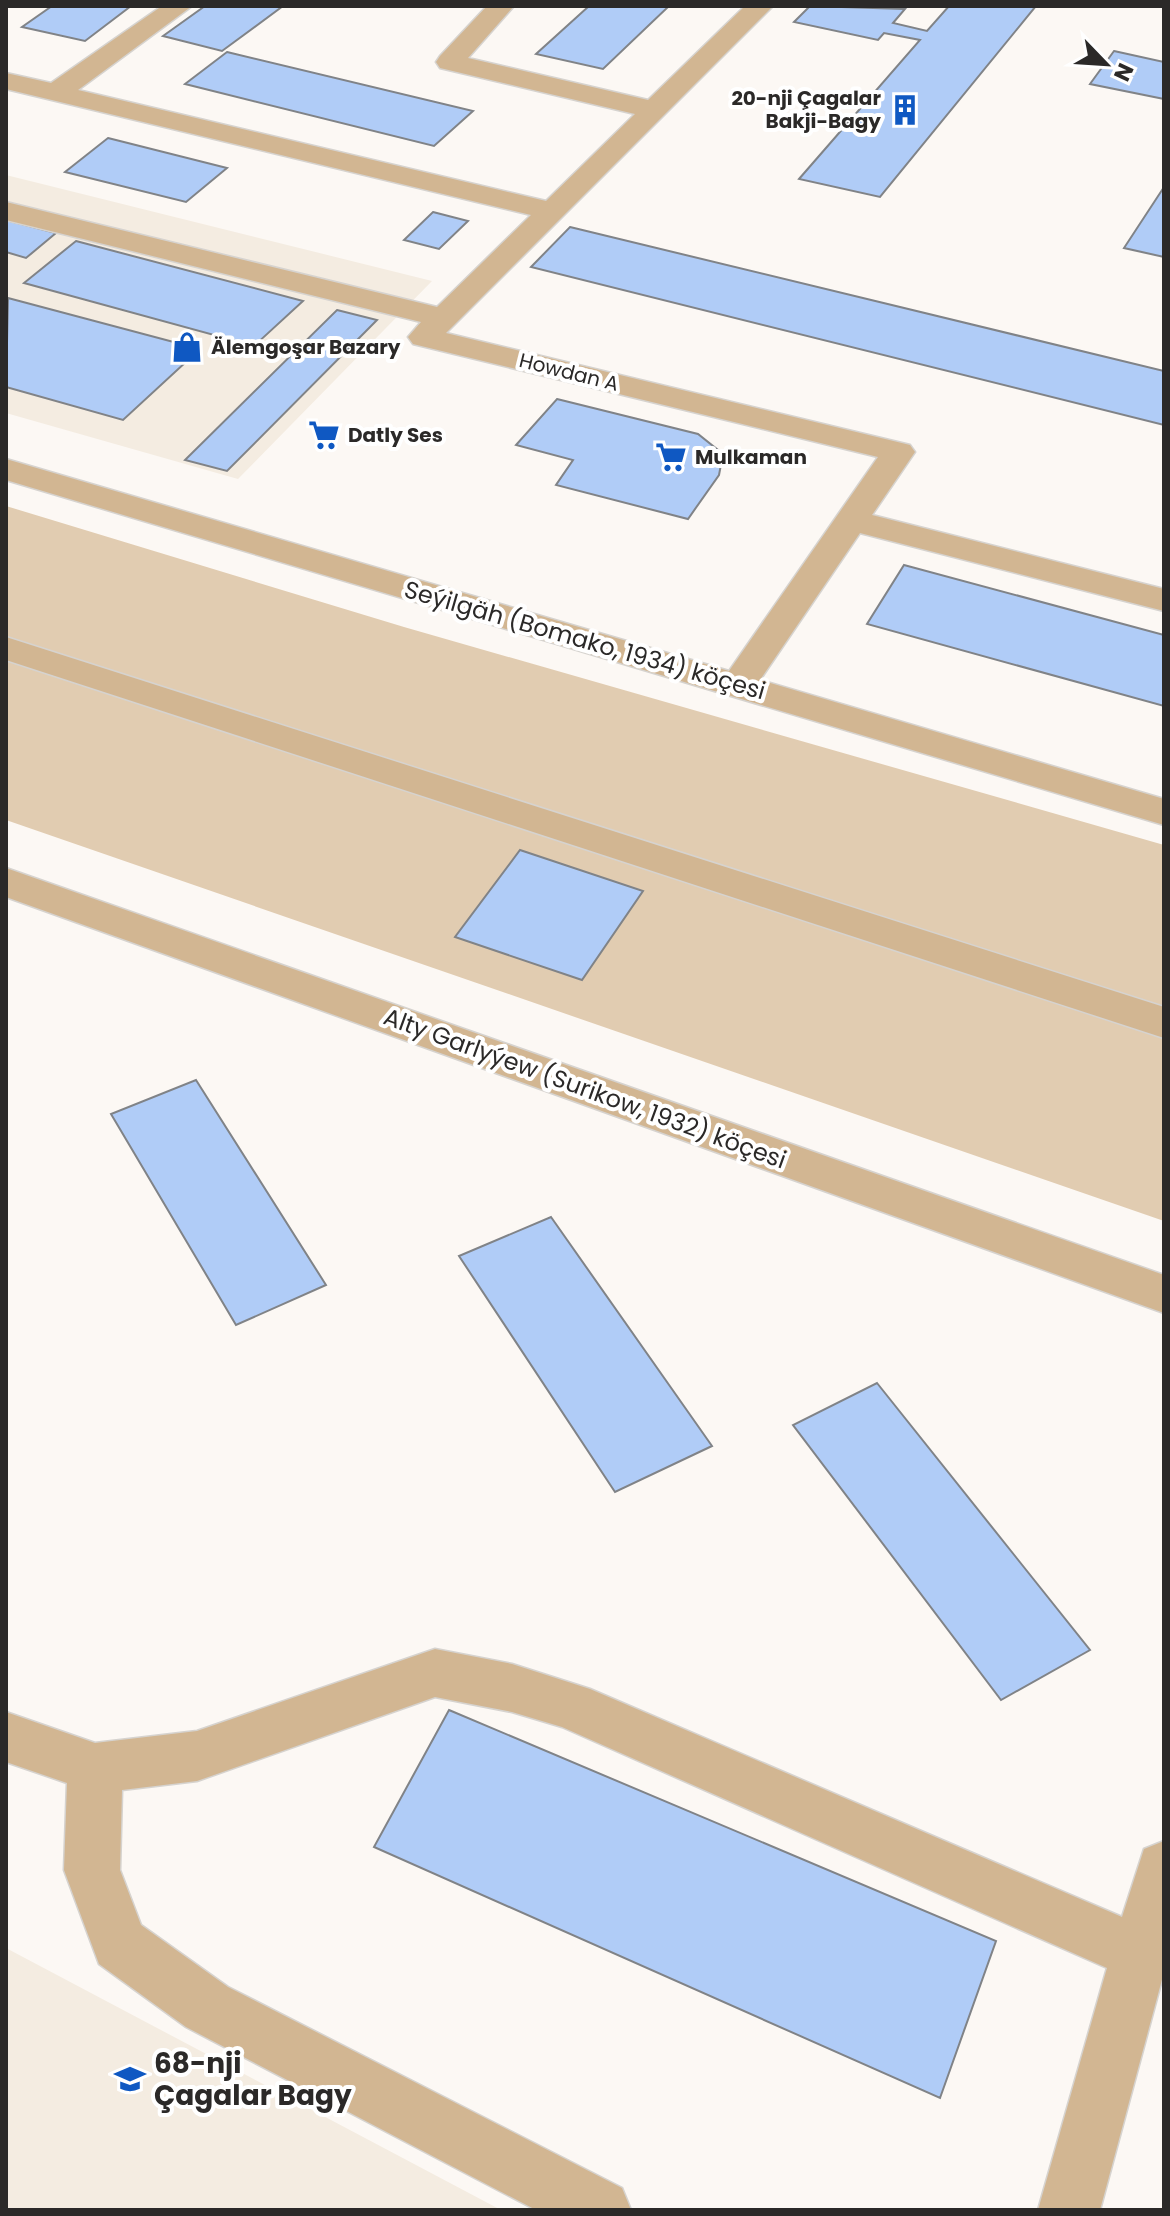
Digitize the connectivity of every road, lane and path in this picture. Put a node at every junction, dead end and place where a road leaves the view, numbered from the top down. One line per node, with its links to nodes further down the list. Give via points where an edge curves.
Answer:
1 (179, 6): 5 (street)
2 (501, 6): 6 (street, via 450,62)
3 (760, 6): 6 (street, Howdan A)
4 (6, 81): 5 (street)
5 (55, 93): 8 (street)
6 (654, 110): 8 (street, Howdan A)
7 (6, 211): 9 (street)
8 (552, 211): 9 (street, Howdan A)
9 (443, 318): 11 (street, Howdan A, via 424,337 898,452)
10 (6, 469): 14 (street, Seýilgäh (Bomako, 1934) köçesi)
11 (852, 520): 12 (street); 14 (street, Howdan A)
12 (1164, 600)
13 (6, 648): 17 (street)
14 (738, 685): 15 (street, Seýilgäh (Bomako, 1934) köçesi)
15 (1164, 812)
16 (6, 882): 18 (street, Alty Garlyýew (Surikow, 1932) köçesi)
17 (1164, 1023)
18 (1164, 1294)
19 (6, 1737): 20 (street)
20 (95, 1768): 22 (street, via 197,1756 435,1673 571,1706); 24 (street, via 92,1870 119,1944 207,2007)
21 (1164, 1868): 22 (street)
22 (1141, 1954): 23 (street)
23 (1083, 2204)
24 (600, 2210)

